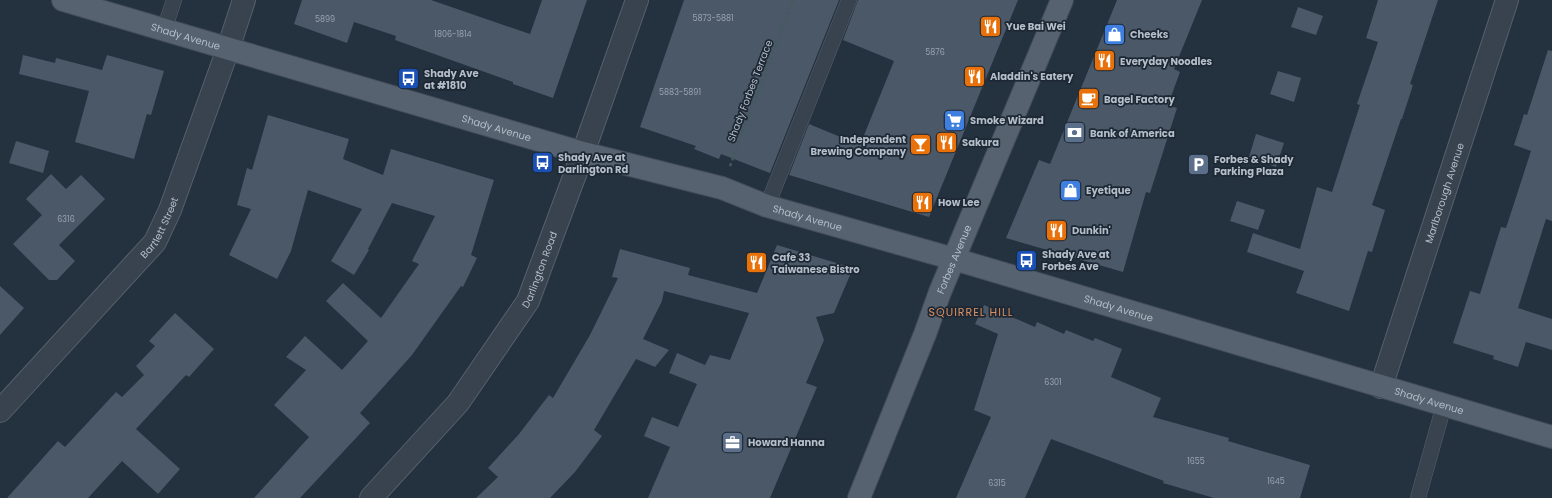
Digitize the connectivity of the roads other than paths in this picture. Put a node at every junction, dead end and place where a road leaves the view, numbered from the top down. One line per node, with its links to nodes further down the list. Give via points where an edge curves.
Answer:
1 (63, 0): 8 (main road, Shady Avenue)
2 (174, 0): 8 (lane)
3 (244, 0): 9 (street, Bartlett Street)
4 (637, 0): 10 (street, Darlington Road)
5 (849, 0): 11 (lane)
6 (1062, 0): 12 (main road, Forbes Avenue)
7 (1508, 0): 13 (street, Marlborough Avenue)
8 (164, 30): 9 (main road, Shady Avenue)
9 (228, 49): 10 (main road, Shady Avenue); 15 (street, Bartlett Street, via 170,210 155,242)
10 (583, 153): 11 (main road, Shady Avenue, via 722,188); 17 (street, Darlington Road, via 528,301 458,403)
11 (767, 206): 12 (main road, Shady Avenue)
12 (954, 259): 13 (main road, Shady Avenue); 18 (main road, Forbes Avenue)
13 (1382, 387): 14 (main road, Shady Avenue)
14 (1444, 405): 16 (main road, Shady Avenue); 19 (lane)
15 (0, 411)
16 (1552, 437)
17 (371, 498)
18 (859, 498)
19 (1418, 498)

